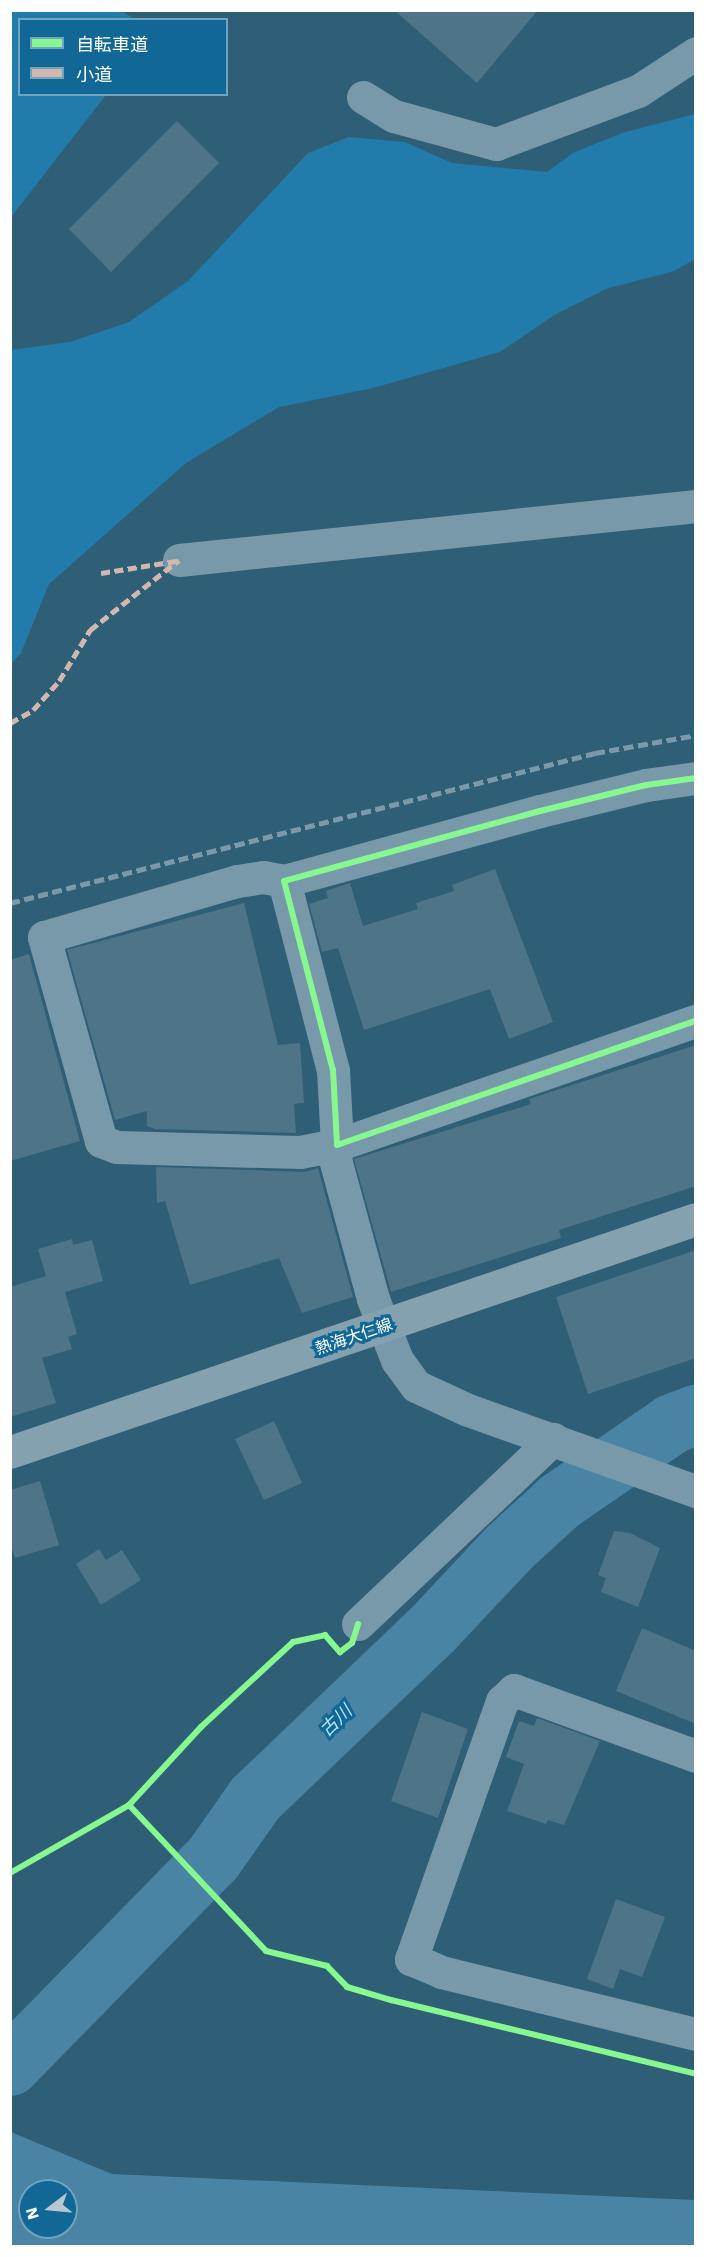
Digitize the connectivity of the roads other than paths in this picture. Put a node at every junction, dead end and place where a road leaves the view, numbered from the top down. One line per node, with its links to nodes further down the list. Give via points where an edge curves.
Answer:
1 (696, 53): 2 (street, via 638,91 496,144 394,116)
2 (363, 97)
3 (696, 506): 4 (street)
4 (178, 560)
5 (696, 778): 6 (street, via 551,808)
6 (284, 881): 8 (street, via 333,1070); 8 (street, via 263,877 237,881 44,937 101,1141 117,1147 300,1152)
7 (696, 1021): 8 (street)
8 (337, 1145): 10 (street, via 335,1158)
9 (696, 1219): 10 (main road, 熱海大仁線)
10 (383, 1328): 11 (street, via 405,1374 427,1394); 12 (main road, 熱海大仁線)
11 (559, 1442): 13 (street); 14 (street)
12 (10, 1452)
13 (696, 1491)
14 (358, 1624)
15 (696, 1756): 16 (street, via 514,1690 502,1701 411,1959 441,1972)
16 (696, 2034)

